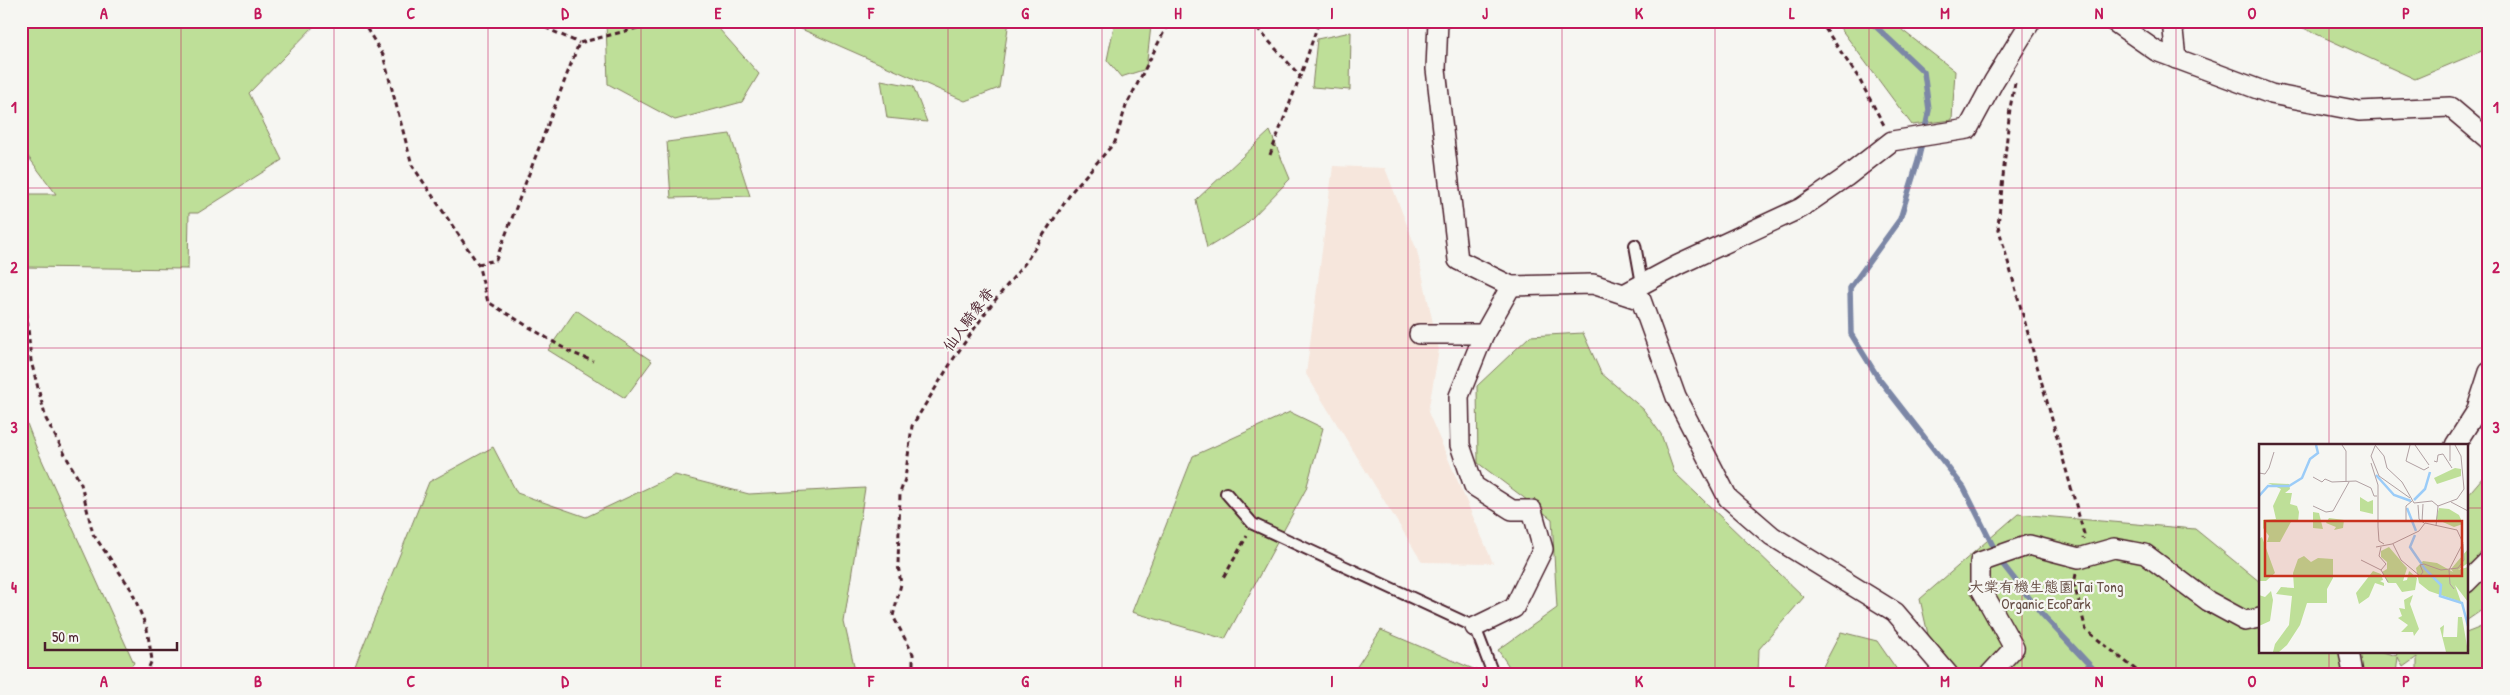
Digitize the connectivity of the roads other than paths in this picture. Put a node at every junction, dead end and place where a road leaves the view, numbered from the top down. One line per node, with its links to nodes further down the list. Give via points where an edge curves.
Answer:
1 (1438, 21): 9 (street, via 1436,69 1458,260)
2 (2029, 21): 8 (street, via 1968,129 1892,141 1801,208)
3 (2114, 21): 5 (street, via 2156,51)
4 (2172, 21): 5 (street)
5 (2176, 59): 6 (street, via 2271,94 2359,111 2450,107)
6 (2489, 140)
7 (1635, 245): 8 (lane)
8 (1642, 284): 10 (street)
9 (1511, 286): 10 (street, via 1593,284); 12 (street)
10 (1624, 294): 22 (street, via 1640,300 1676,397 1728,498 1772,536 1895,612)
11 (1419, 334): 12 (street)
12 (1484, 334): 19 (street, via 1458,396 1460,445 1474,486 1512,510 1532,510 1543,549 1514,608)
13 (2489, 372): 14 (street, via 2476,412)
14 (2456, 444)
15 (1226, 493): 19 (lane, via 1253,524)
16 (2489, 560): 17 (street)
17 (2468, 581)
18 (2259, 618): 23 (street, via 2245,621 2208,601 2144,554 2114,548 2079,558 2029,545 1980,562 1980,587 2014,648)
19 (1475, 627): 21 (lane)
20 (2349, 652): 24 (street)
21 (1493, 674)
22 (1948, 674)
23 (1990, 674)
24 (2353, 674)

